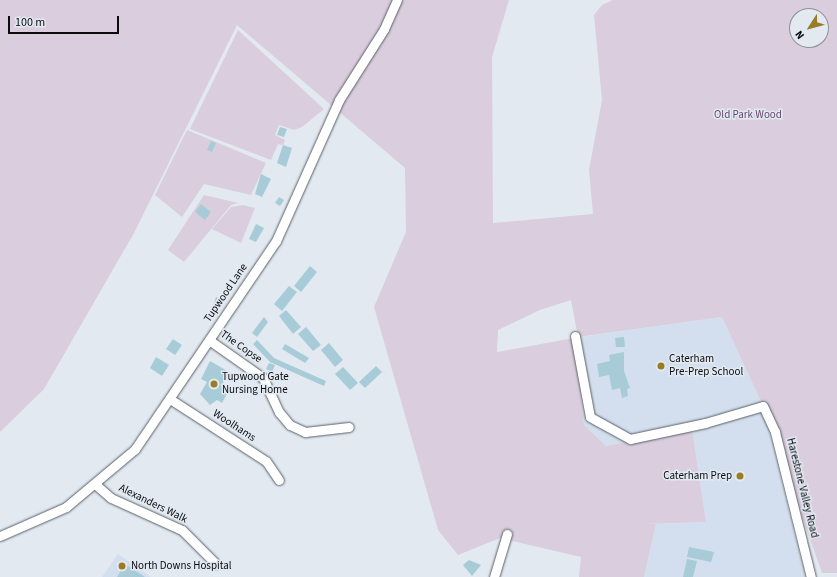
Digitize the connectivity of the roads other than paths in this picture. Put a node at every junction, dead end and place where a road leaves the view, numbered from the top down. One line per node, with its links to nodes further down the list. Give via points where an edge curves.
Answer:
1 (397, 0): 3 (street, Tupwood Lane, via 384,30 339,100 276,241)
2 (574, 336): 12 (street, Harestone Valley Road, via 590,416 630,438 705,424 763,406 775,432)
3 (209, 340): 4 (street, Tupwood Lane); 5 (street, The Copse, via 263,378 279,412 290,425 305,432)
4 (170, 399): 6 (street, Woolhams, via 266,461); 7 (street, Tupwood Lane, via 135,449)
5 (348, 427)
6 (279, 480)
7 (95, 484): 9 (street, Tupwood Lane, via 66,507); 10 (street, Alexanders Walk, via 111,498 182,530)
8 (507, 534): 11 (street)
9 (0, 536)
10 (216, 564)
11 (494, 577)
12 (811, 577)

